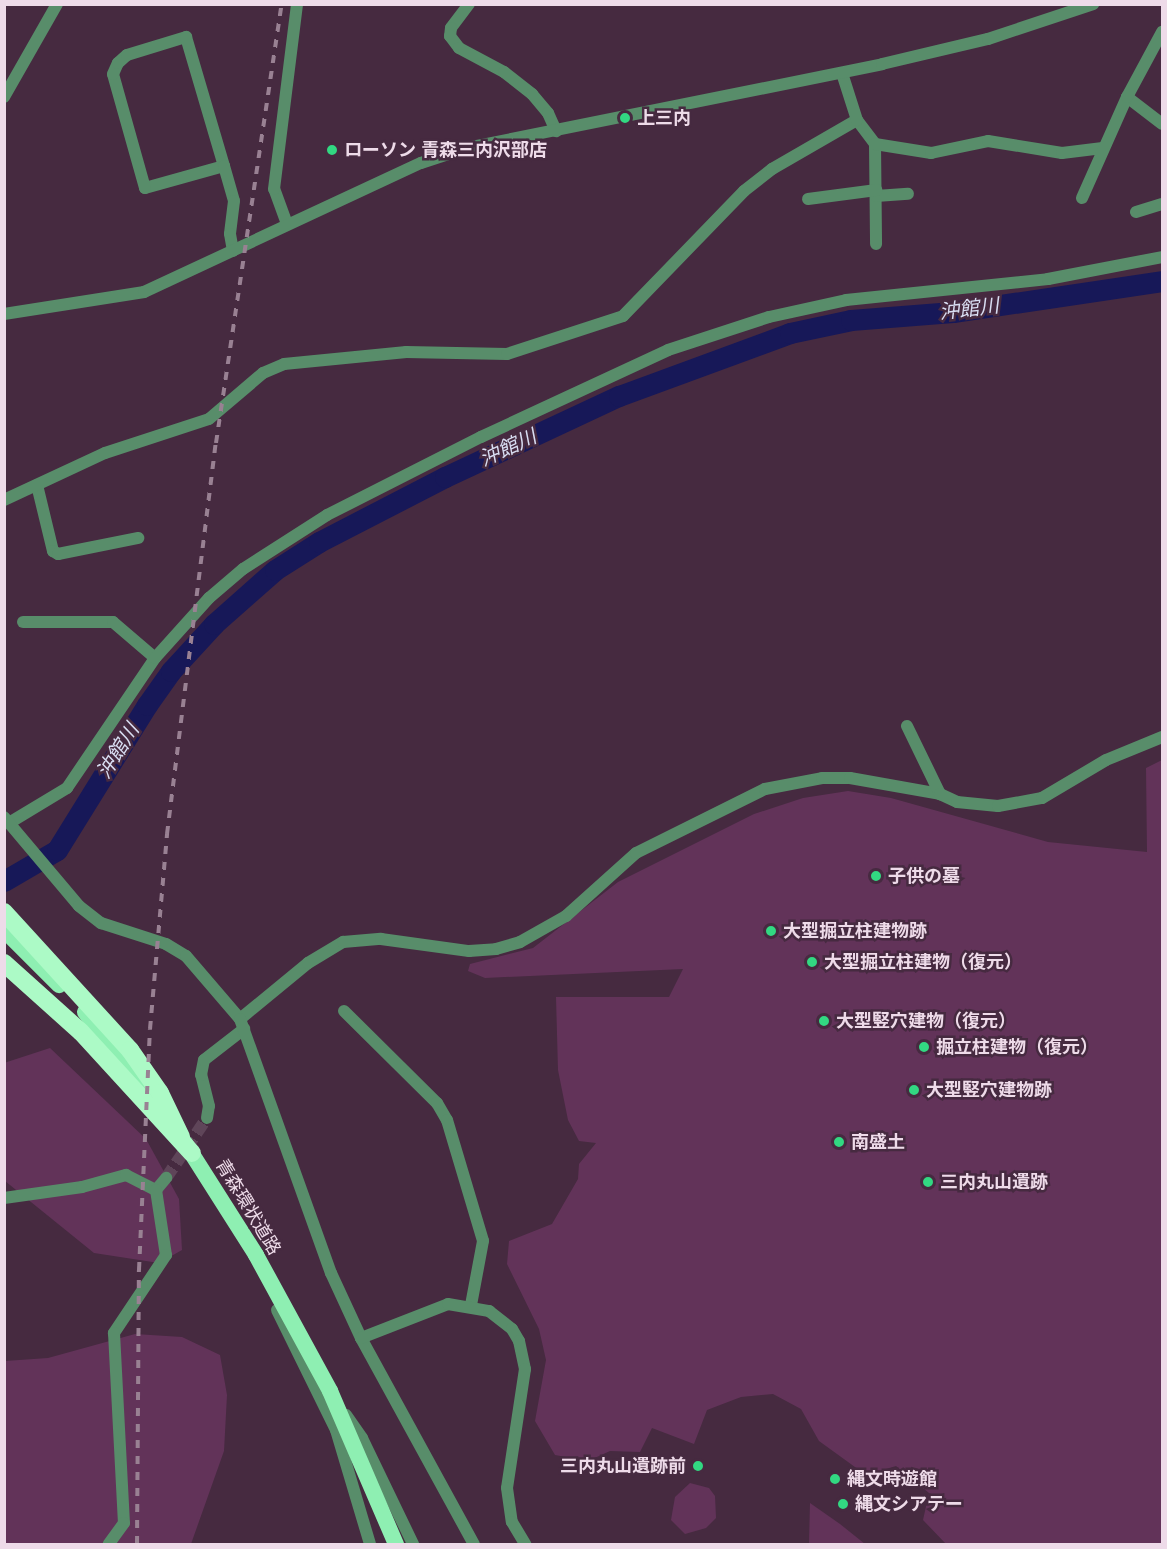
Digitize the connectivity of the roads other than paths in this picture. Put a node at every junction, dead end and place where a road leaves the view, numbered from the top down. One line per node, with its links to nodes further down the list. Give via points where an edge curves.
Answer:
1 (57, 4): 7 (street)
2 (297, 4): 21 (street, via 274,189)
3 (1093, 4): 6 (street, via 988,39)
4 (464, 6): 11 (street, via 451,28 454,42 532,94 548,112)
5 (1162, 32): 8 (street)
6 (842, 73): 9 (street); 11 (street)
7 (4, 97)
8 (1127, 97): 10 (street); 13 (street)
9 (857, 120): 12 (street); 26 (street, via 772,169 744,191 623,316 507,354 406,352 284,364 263,373 209,419 105,453)
10 (1162, 124)
11 (556, 131): 21 (street, via 467,148 421,163)
12 (875, 144): 13 (street, via 932,153 988,141 1062,153); 15 (street)
13 (1103, 148): 17 (street)
14 (224, 166): 14 (street, via 145,188 113,74 118,63 127,55 186,37); 23 (street, via 234,201 230,234)
15 (876, 193): 16 (street); 18 (street); 22 (street)
16 (908, 194)
17 (1082, 198)
18 (808, 199)
19 (1162, 204): 20 (street)
20 (1136, 212)
21 (287, 224): 23 (street)
22 (876, 244)
23 (233, 251): 25 (street, via 144,292)
24 (1162, 257): 30 (street, via 1048,279 893,293 803,308 668,350 481,437 287,538 209,598)
25 (4, 314)
26 (37, 485): 27 (street); 28 (street, via 53,551 58,555)
27 (4, 500)
28 (138, 538)
29 (23, 622): 30 (street, via 113,622)
30 (155, 658): 34 (street, via 67,788)
31 (907, 726): 33 (street)
32 (1162, 737): 33 (street, via 1106,760 1062,789 1020,804 971,805)
33 (940, 794): 39 (street, via 850,778 822,778 765,789 636,853 566,916 520,942 469,951 381,939 343,942 308,963)
34 (7, 820): 39 (street, via 62,889 101,923 166,944 186,956)
35 (4, 912): 41 (highway, via 130,1050 160,1093)
36 (4, 930): 41 (highway, 青森環状道路, via 75,1000)
37 (4, 963): 42 (highway, via 81,1032)
38 (344, 1011): 47 (street, via 437,1103 447,1120 483,1241)
39 (242, 1024): 40 (street, via 204,1060 201,1075); 48 (street, via 331,1273)
40 (207, 1118)
41 (181, 1137): 42 (highway, 青森環状道路)
42 (192, 1152): 46 (highway, 青森環状道路)
43 (166, 1178): 44 (street)
44 (156, 1190): 45 (street, via 126,1175 82,1187); 50 (street, via 166,1255 114,1333 124,1523)
45 (4, 1198)
46 (256, 1255): 49 (highway, 青森環状道路); 51 (street, via 267,1290 336,1430)
47 (471, 1305): 48 (street, via 434,1307); 55 (street, via 501,1319 512,1329 523,1354 524,1387 507,1488 512,1522)
48 (361, 1338): 54 (street)
49 (330, 1391): 52 (highway, 青森環状道路); 53 (street, via 362,1438)
50 (109, 1545)
51 (370, 1545)
52 (396, 1545)
53 (413, 1545)
54 (474, 1545)
55 (525, 1545)

